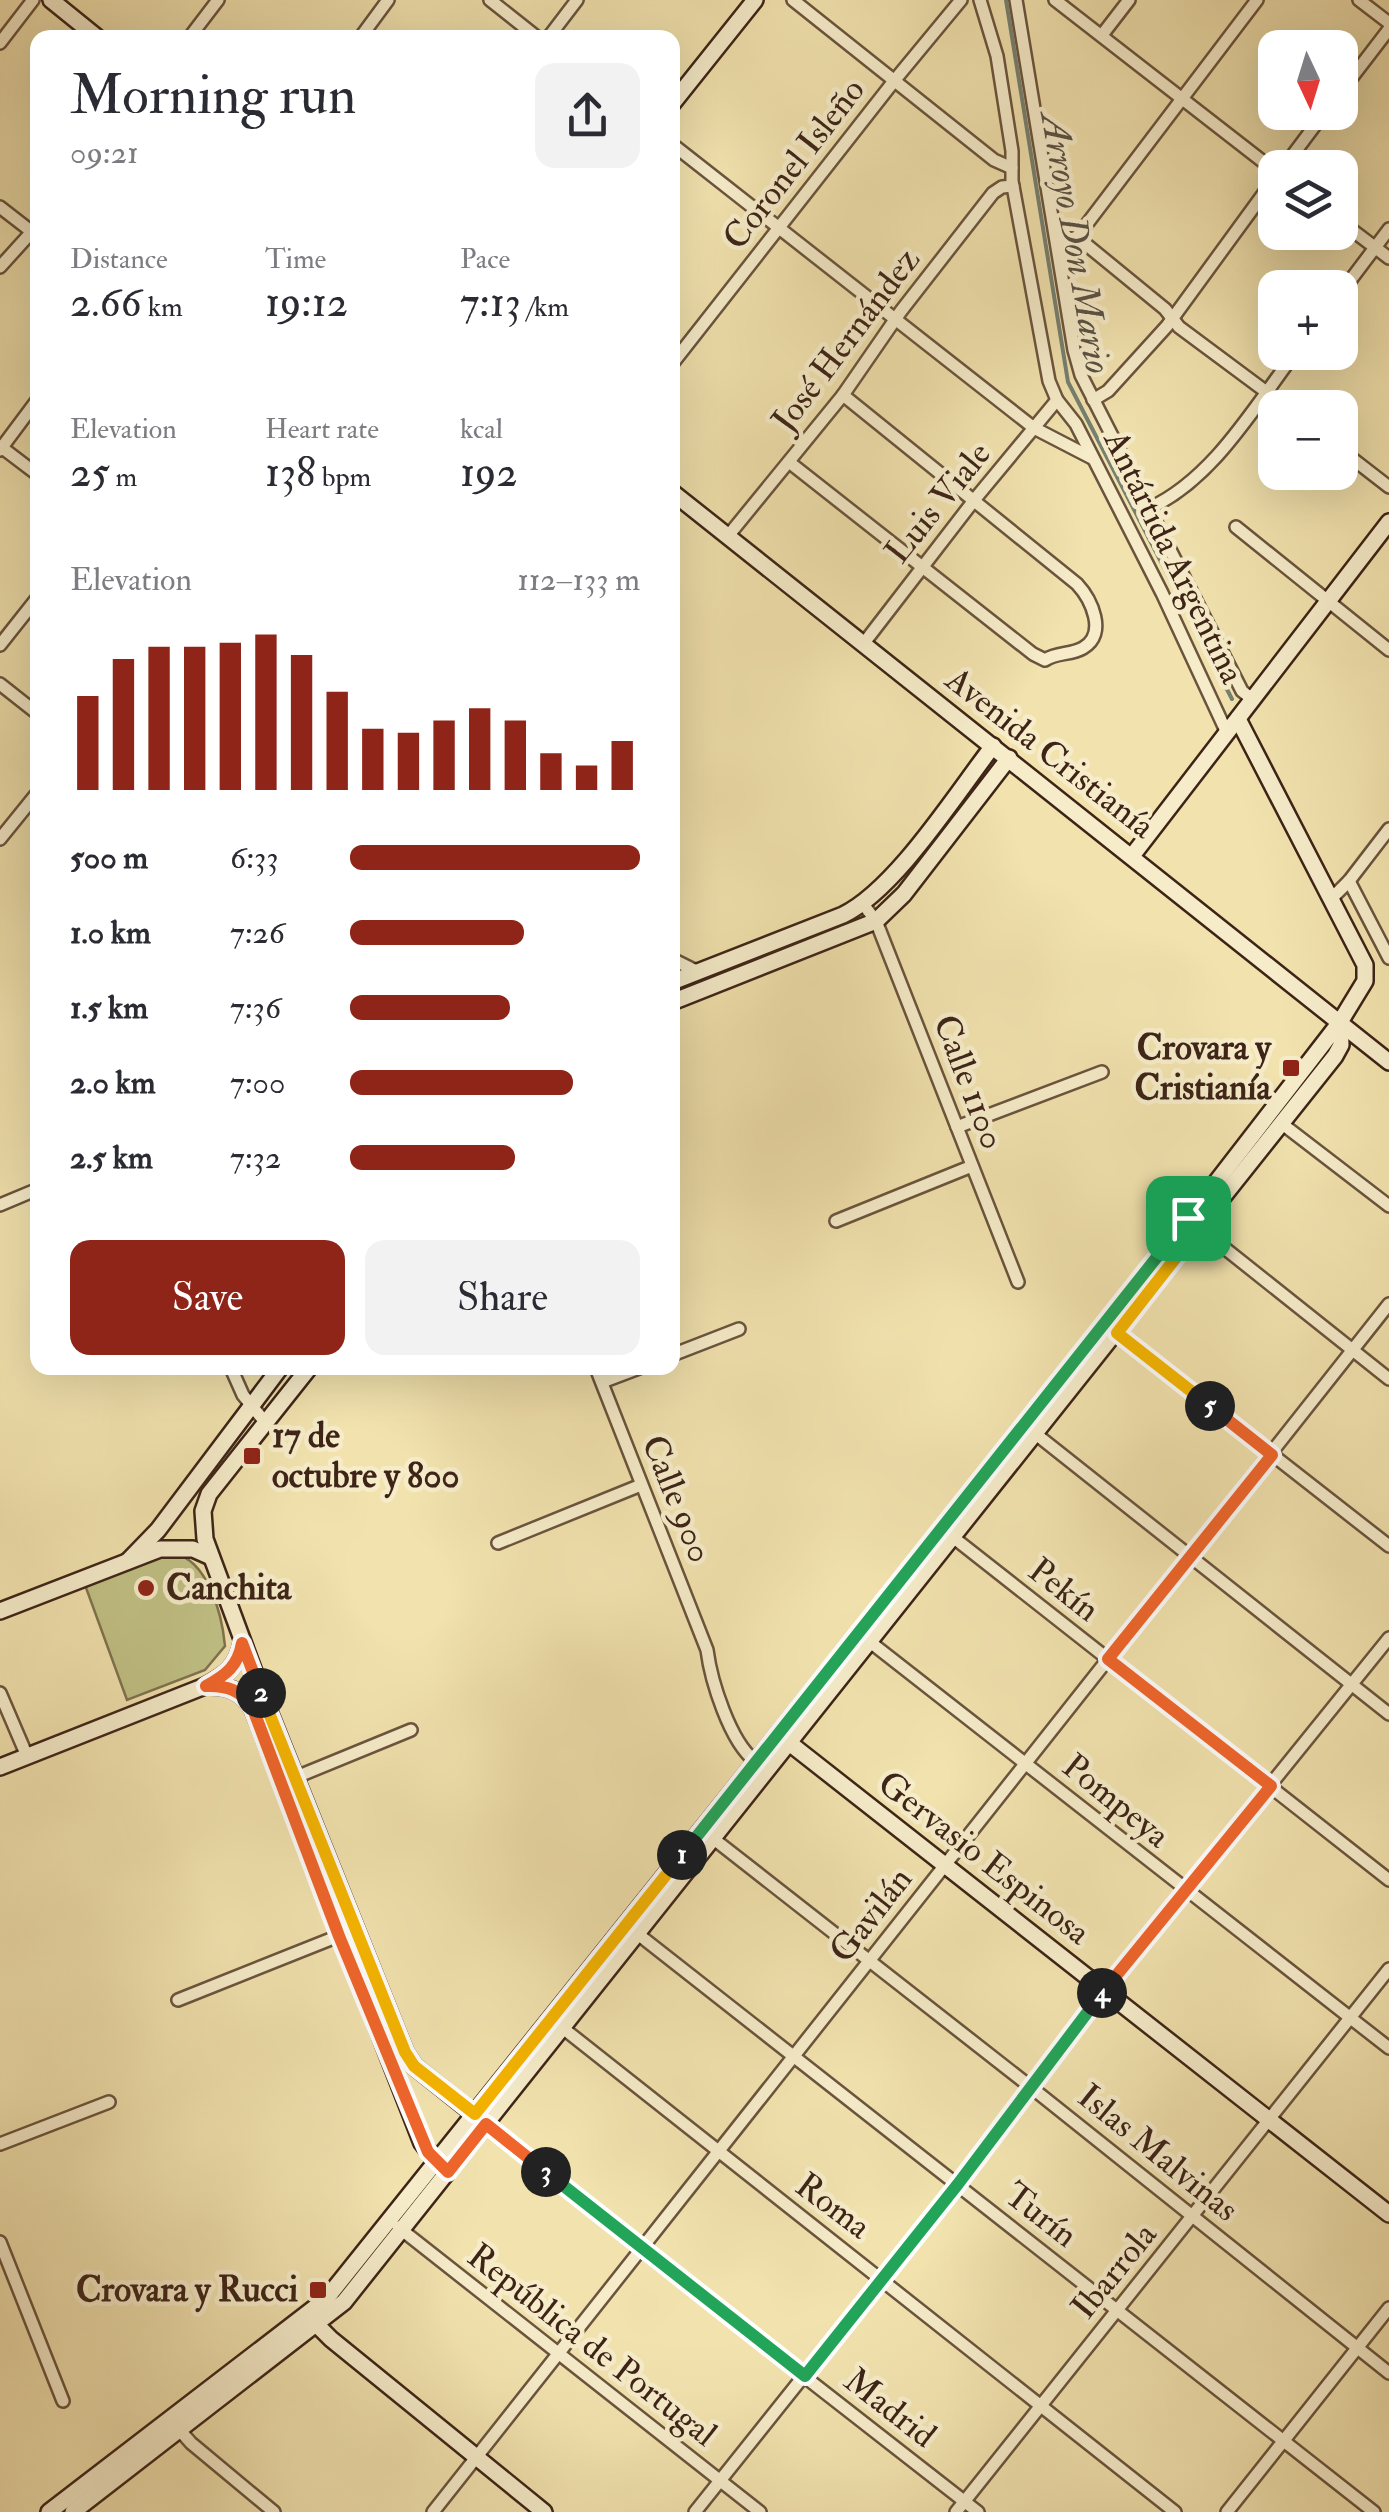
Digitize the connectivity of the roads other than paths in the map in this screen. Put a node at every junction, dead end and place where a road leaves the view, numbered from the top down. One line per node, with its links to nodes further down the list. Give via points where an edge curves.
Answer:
1 (33, 0): 23 (street)
2 (51, 0): 17 (main road)
3 (218, 0): 18 (street)
4 (388, 0): 19 (street)
5 (490, 0): 20 (street)
6 (577, 0): 21 (street)
7 (755, 0): 26 (main road)
8 (793, 0): 25 (street)
9 (961, 0): 25 (street, Coronel Isleño)
10 (980, 0): 30 (street, Antártida Argentina, via 997,56)
11 (1016, 0): 40 (street, Antártida Argentina)
12 (1056, 0): 22 (street)
13 (1129, 0): 22 (street)
14 (1257, 0): 27 (street)
15 (1358, 0): 16 (street)
16 (1389, 26): 24 (street)
17 (88, 30)
18 (195, 30)
19 (366, 30)
20 (528, 30)
21 (554, 30)
22 (1102, 35): 27 (street)
23 (0, 42)
24 (1358, 68)
25 (894, 81): 30 (street); 35 (street, Coronel Isleño)
26 (680, 94)
27 (1181, 99): 29 (street); 39 (street)
28 (680, 150): 35 (street)
29 (1258, 160)
30 (1012, 168): 31 (street, Antártida Argentina)
31 (1013, 186): 45 (street, José Hernández, via 994,193); 52 (street, Antártida Argentina, via 1044,366)
32 (1258, 198): 46 (street)
33 (0, 207): 34 (street)
34 (30, 227)
35 (779, 228): 45 (street); 47 (street, Coronel Isleño)
36 (1389, 229): 41 (street)
37 (1358, 235): 41 (street)
38 (30, 237): 43 (street)
39 (1077, 237): 40 (street); 46 (street)
40 (1059, 243): 53 (street, Antártida Argentina, via 1074,350)
41 (1375, 248): 42 (street); 44 (street)
42 (1389, 258)
43 (0, 267)
44 (1358, 270)
45 (895, 319): 51 (street, José Hernández); 56 (street)
46 (1172, 319): 49 (street); 53 (street)
47 (680, 354)
48 (1282, 370): 50 (street)
49 (1265, 390)
50 (1267, 390)
51 (843, 395): 59 (street, José Hernández); 64 (street)
52 (1057, 400): 56 (street, Luis Viale); 58 (street, Antártida Argentina)
53 (1093, 400): 65 (street, Antártida Argentina)
54 (1258, 401): 65 (street, via 1203,471)
55 (30, 410): 57 (street)
56 (1034, 428): 58 (street); 64 (street, Luis Viale)
57 (1, 448): 61 (street)
58 (1092, 458): 79 (street, Antártida Argentina)
59 (789, 462): 68 (street, José Hernández); 69 (street)
60 (1358, 463): 62 (street)
61 (30, 469)
62 (1389, 487)
63 (680, 498): 68 (main road, Avenida Cristianía)
64 (975, 499): 69 (street, Luis Viale); 69 (street, via 1086,594 1095,625 1088,645 1045,660)
65 (1150, 508): 76 (street, Antártida Argentina, via 1242,691)
66 (1389, 522): 70 (main road)
67 (1236, 527): 70 (street)
68 (728, 536): 72 (main road, Avenida Cristianía)
69 (922, 566): 72 (street, Luis Viale)
70 (1326, 602): 74 (street); 76 (main road)
71 (30, 607): 73 (street)
72 (864, 643): 80 (main road, Avenida Cristianía)
73 (0, 645)
74 (1389, 650)
75 (0, 684): 77 (street)
76 (1252, 699): 78 (main road)
77 (30, 708)
78 (1238, 719): 79 (main road); 88 (main road, Antártida Argentina)
79 (1227, 733): 86 (main road)
80 (993, 746): 81 (main road, Avenida Cristianía); 89 (main road, via 888,882)
81 (1008, 758): 86 (main road, Avenida Cristianía); 90 (main road)
82 (30, 802): 84 (street)
83 (1389, 829): 85 (street)
84 (0, 839)
85 (1384, 844): 87 (street)
86 (1132, 856): 97 (main road, Avenida Cristianía)
87 (1349, 882): 88 (street); 91 (street)
88 (1332, 898): 94 (main road, Antártida Argentina)
89 (863, 904): 90 (street, Calle 1100); 93 (main road)
90 (876, 921): 96 (main road); 101 (street, Calle 1100)
91 (1389, 958): 94 (street)
92 (680, 963): 93 (street)
93 (698, 972): 95 (main road)
94 (1367, 973): 97 (main road)
95 (680, 979)
96 (680, 999)
97 (1340, 1022): 98 (main road, Avenida Cristianía); 100 (main road, via 1342,1045); 107 (main road)
98 (1389, 1062)
99 (1102, 1072): 101 (street)
100 (1281, 1123): 105 (street); 107 (main road)
101 (957, 1127): 102 (street, Calle 1100)
102 (972, 1166): 106 (street); 108 (street, Calle 1100)
103 (30, 1193): 104 (street)
104 (0, 1204)
105 (1389, 1206)
106 (836, 1221)
107 (1194, 1223): 110 (main road); 112 (street)
108 (1018, 1282)
109 (1389, 1304): 112 (street, Gavilán)
110 (1112, 1328): 123 (main road); 124 (street)
111 (739, 1329): 113 (street)
112 (1353, 1351): 119 (street); 124 (street, Gavilán)
113 (680, 1352)
114 (234, 1375): 121 (street)
115 (274, 1375): 121 (main road)
116 (303, 1375): 122 (main road)
117 (599, 1375): 120 (street, Calle 900)
118 (621, 1375): 120 (street)
119 (1389, 1380)
120 (602, 1382): 125 (street, Calle 900)
121 (250, 1406): 122 (street); 131 (main road)
122 (265, 1422): 129 (main road, via 205,1502)
123 (1029, 1429): 126 (main road); 130 (street)
124 (1272, 1455): 128 (street); 130 (street, Gavilán)
125 (641, 1485): 127 (street); 144 (street, Calle 900, via 707,1650 711,1678 744,1751)
126 (947, 1533): 133 (main road); 136 (street, Pekín)
127 (498, 1544)
128 (1389, 1546)
129 (211, 1557): 131 (main road, via 170,1546); 135 (main road)
130 (1190, 1557): 136 (street, Gavilán); 137 (street)
131 (128, 1561): 132 (main road)
132 (0, 1611)
133 (863, 1637): 142 (main road); 145 (street, Pompeya)
134 (1389, 1638): 137 (street)
135 (242, 1643): 138 (main road, via 236,1664); 147 (main road)
136 (1108, 1659): 145 (street, Gavilán); 148 (street, Pekín)
137 (1352, 1685): 140 (street); 148 (street)
138 (206, 1686): 143 (main road); 147 (main road, via 226,1686 250,1703)
139 (0, 1693): 143 (street)
140 (1389, 1714)
141 (410, 1730): 147 (street)
142 (784, 1738): 144 (main road); 149 (main road); 150 (main road, Gervasio Espinosa)
143 (26, 1756): 146 (main road)
144 (755, 1761): 149 (main road)
145 (1026, 1764): 150 (street, Gavilán); 152 (street, Pompeya)
146 (0, 1768)
147 (287, 1780): 154 (main road)
148 (1271, 1786): 151 (street, Pekín); 152 (street)
149 (707, 1834): 153 (main road); 155 (street, Islas Malvinas)
150 (944, 1865): 155 (street, Gavilán); 157 (main road, Gervasio Espinosa)
151 (1389, 1880)
152 (1185, 1890): 157 (street); 159 (street, Pompeya)
153 (632, 1929): 160 (main road); 162 (street, Turín)
154 (347, 1932): 158 (street); 165 (main road, via 409,2060); 169 (main road, via 422,2143)
155 (870, 1960): 162 (street, Gavilán); 163 (street, Islas Malvinas)
156 (1389, 1969): 159 (street, Ibarrola)
157 (1104, 1992): 163 (street); 166 (main road, Gervasio Espinosa)
158 (178, 2000)
159 (1350, 2017): 161 (street, Pompeya); 166 (street, Ibarrola)
160 (558, 2024): 165 (main road); 168 (street, Roma)
161 (1389, 2048)
162 (793, 2058): 168 (street, Gavilán); 170 (street, Turín)
163 (1032, 2088): 170 (street); 172 (street, Islas Malvinas)
164 (109, 2102): 167 (street)
165 (480, 2119): 169 (main road); 175 (street, Madrid)
166 (1270, 2119): 171 (main road, Gervasio Espinosa); 172 (street, Ibarrola)
167 (0, 2144)
168 (717, 2152): 175 (street, Gavilán); 176 (street, Roma)
169 (442, 2167): 173 (main road)
170 (958, 2184): 176 (street); 178 (street, Turín)
171 (1389, 2214)
172 (1193, 2216): 178 (street, Ibarrola); 180 (street, Islas Malvinas)
173 (396, 2225): 179 (main road); 181 (street, República de Portugal)
174 (0, 2242): 184 (street)
175 (641, 2249): 181 (street, Gavilán); 183 (street, Madrid)
176 (882, 2278): 183 (street); 185 (street, Roma)
177 (1389, 2308): 180 (street)
178 (1118, 2311): 185 (street, Ibarrola); 187 (street, Turín)
179 (312, 2320): 186 (main road); 188 (main road)
180 (1356, 2348): 182 (street, Islas Malvinas); 187 (street)
181 (558, 2354): 188 (street, Gavilán); 189 (street, República de Portugal)
182 (1389, 2373)
183 (805, 2376): 189 (street); 190 (street, Madrid)
184 (63, 2400)
185 (1041, 2405): 190 (street, Ibarrola); 199 (street, Roma)
186 (176, 2425): 191 (main road); 192 (main road); 193 (street)
187 (1285, 2440): 200 (street); 201 (street, Turín)
188 (476, 2458): 194 (street, Gavilán); 195 (main road)
189 (720, 2480): 196 (street); 197 (street, República de Portugal)
190 (961, 2507): 198 (street, Madrid)
191 (49, 2512)
192 (73, 2512)
193 (274, 2512)
194 (433, 2512)
195 (544, 2512)
196 (694, 2512)
197 (760, 2512)
198 (978, 2512)
199 (1175, 2512)
200 (1227, 2512)
201 (1374, 2512)

